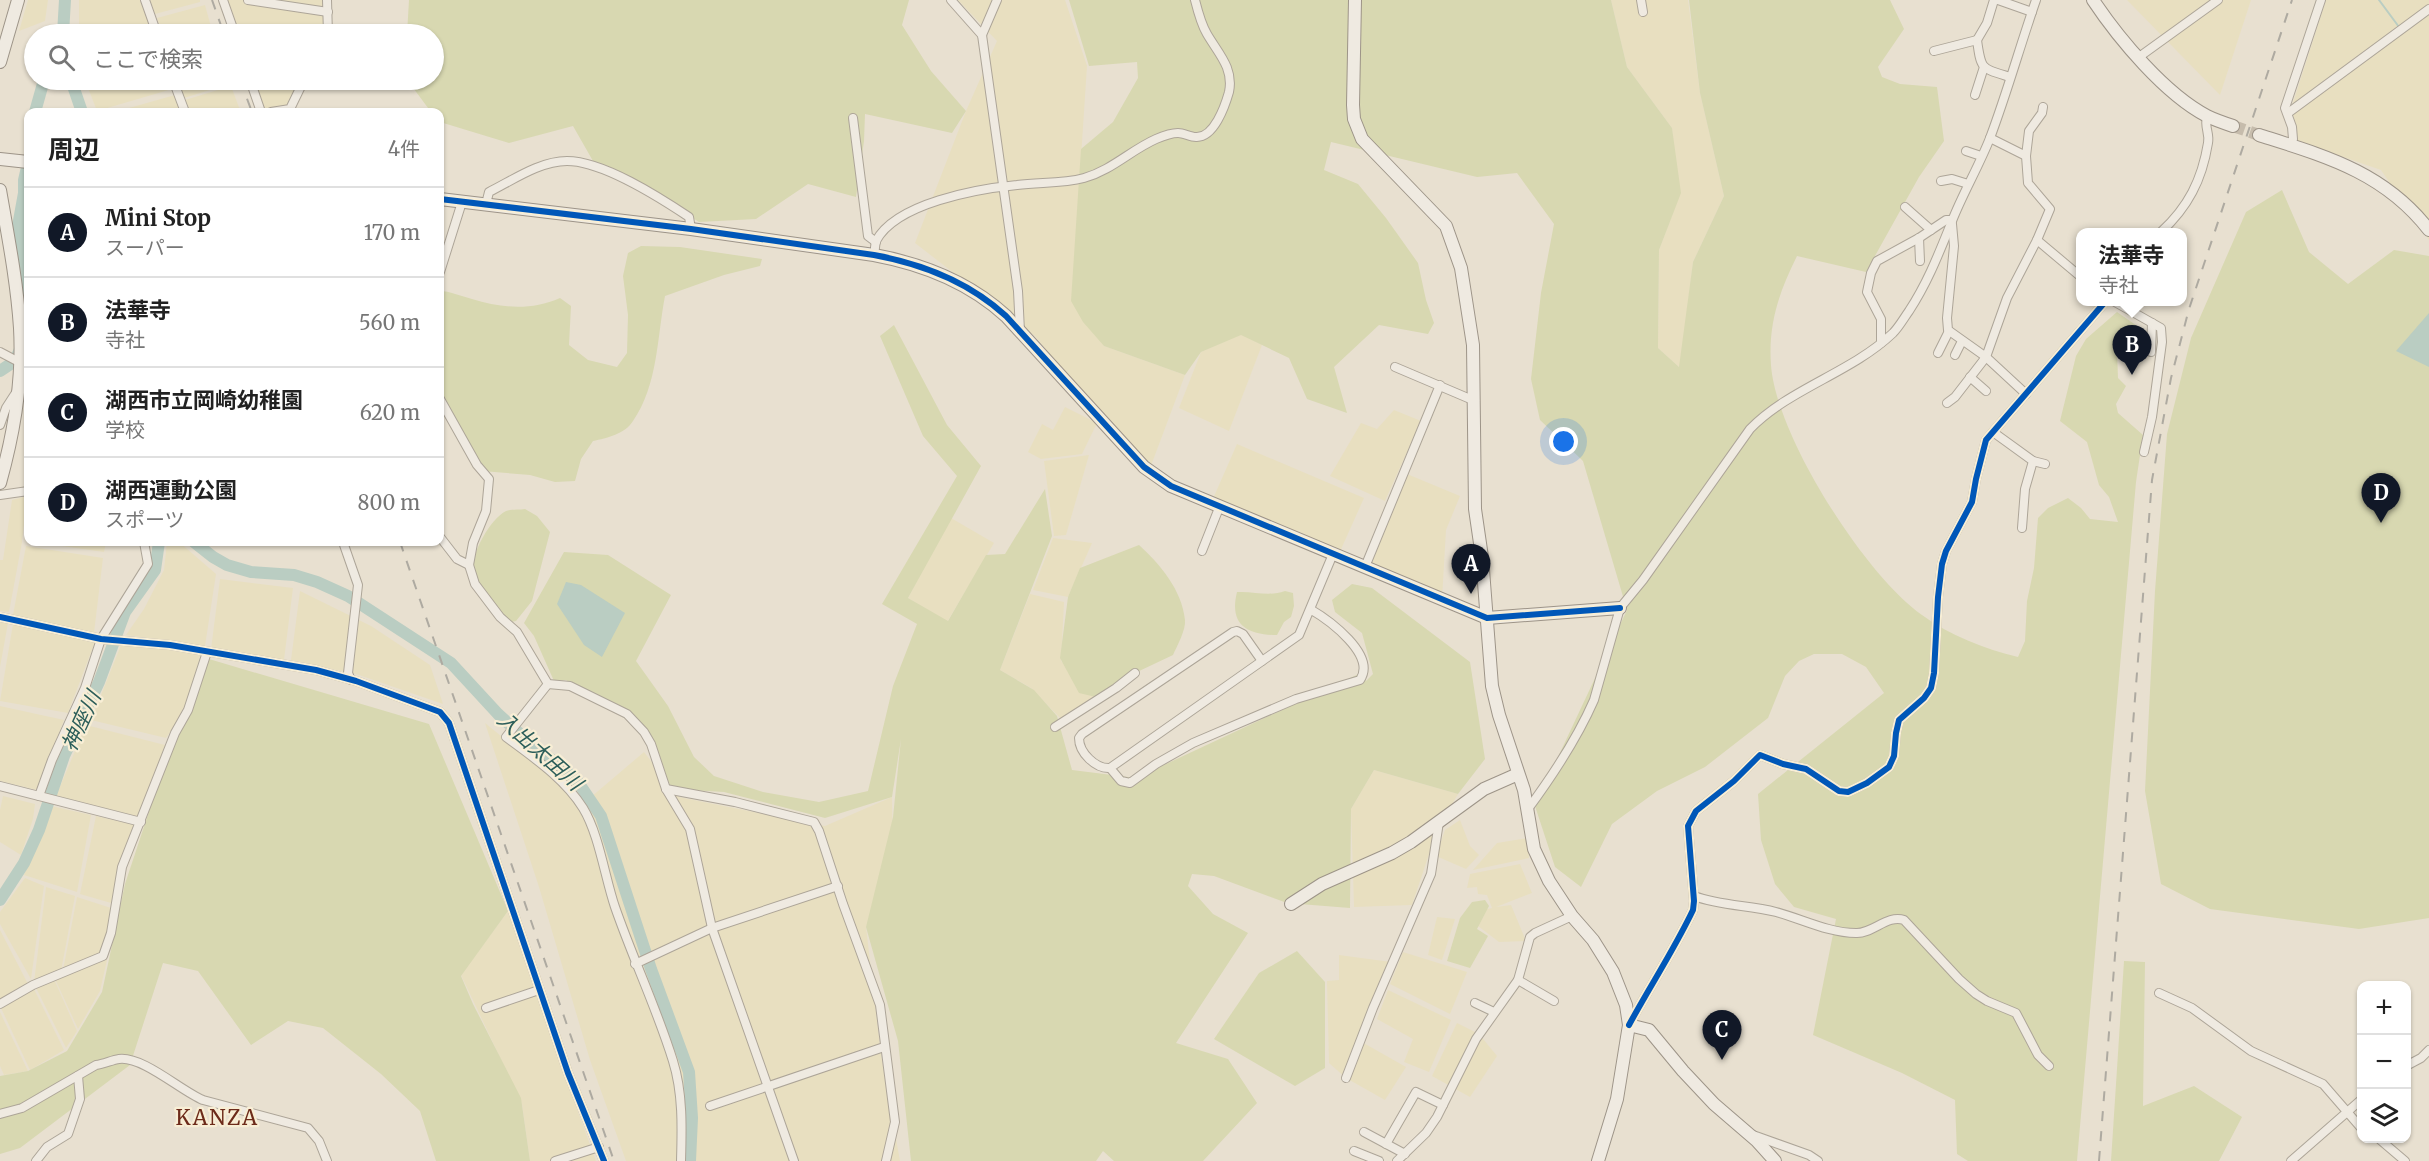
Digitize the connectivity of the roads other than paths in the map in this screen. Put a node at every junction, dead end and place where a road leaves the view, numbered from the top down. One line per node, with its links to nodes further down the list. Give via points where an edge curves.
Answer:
1 (18, 0): 27 (street)
2 (145, 0): 20 (street)
3 (223, 0): 21 (street)
4 (248, 0): 17 (street)
5 (327, 0): 17 (street)
6 (951, 0): 23 (street)
7 (996, 0): 23 (street)
8 (1195, 0): 52 (street, via 1206,33 1230,74 1229,92 1209,132 1196,137 1179,133 1154,140 1115,166 1087,177 1063,183)
9 (1355, 0): 88 (street, via 1354,119 1362,139 1446,226 1457,252 1468,305)
10 (1641, 0): 18 (street)
11 (1996, 0): 19 (street); 24 (street)
12 (2036, 0): 19 (street)
13 (2093, 0): 26 (street, via 2110,27)
14 (2218, 0): 26 (street)
15 (2321, 0): 38 (street, via 2285,108)
16 (2429, 9): 38 (street)
17 (327, 12): 22 (street)
18 (1643, 12)
19 (2032, 12): 29 (street)
20 (153, 24)
21 (231, 24)
22 (328, 24)
23 (982, 35): 52 (street)
24 (1977, 39): 25 (street); 28 (street, via 1979,61)
25 (1934, 51)
26 (2139, 57): 39 (street, via 2181,99)
27 (0, 62)
28 (1984, 67): 29 (street); 33 (street)
29 (2010, 77): 43 (street)
30 (177, 90): 35 (street)
31 (253, 90): 36 (street)
32 (299, 90): 37 (street)
33 (1975, 95)
34 (2043, 106): 47 (street, via 2029,130)
35 (184, 108)
36 (260, 108)
37 (290, 108)
38 (2288, 113): 44 (street, via 2293,139)
39 (2207, 116): 41 (street); 59 (street, via 2209,141 2193,194)
40 (854, 118): 65 (street, via 868,236)
41 (2233, 126)
42 (2259, 135): 44 (street)
43 (1990, 138): 46 (street); 47 (street)
44 (2290, 145): 62 (street, via 2340,161 2372,178 2391,190)
45 (1966, 151): 46 (street)
46 (1981, 156): 51 (street)
47 (2026, 156): 64 (street, via 2028,183 2050,209)
48 (0, 159): 49 (street)
49 (24, 162)
50 (1941, 181): 51 (street, via 1952,179)
51 (1968, 184): 58 (street)
52 (1004, 187): 65 (street, via 951,197 899,217); 72 (street)
53 (0, 190): 81 (street, via 16,285)
54 (444, 200): 55 (street)
55 (462, 202): 56 (street); 66 (street)
56 (486, 204): 60 (street); 60 (street, via 489,192 537,167 566,161 586,163 646,189 689,217)
57 (1905, 207): 61 (street)
58 (1952, 220): 61 (street); 73 (street); 75 (street, via 1927,282 1895,331)
59 (2166, 228)
60 (691, 230): 65 (street)
61 (1931, 230): 63 (street)
62 (2429, 230)
63 (1919, 238): 67 (street); 75 (street, via 1877,261 1871,273 1867,292 1881,319)
64 (2037, 240): 68 (street); 80 (street, via 2007,298)
65 (875, 248): 72 (street, via 950,277 991,302)
66 (444, 259)
67 (1920, 261)
68 (2076, 274)
69 (2102, 306): 87 (street)
70 (2122, 306): 71 (street)
71 (2152, 322): 77 (street); 93 (street, via 2161,328 2162,342)
72 (1020, 331): 99 (street, via 1144,467 1171,486)
73 (1949, 331): 74 (street); 78 (street)
74 (1962, 341): 79 (street); 80 (street)
75 (1881, 343): 108 (street, via 1761,418)
76 (0, 352): 81 (street)
77 (2151, 352)
78 (1938, 353)
79 (1955, 355)
80 (1986, 357): 83 (street); 87 (street)
81 (20, 362): 86 (street)
82 (1395, 367): 84 (street)
83 (1970, 377): 85 (street); 89 (street)
84 (1440, 385): 88 (street); 107 (street)
85 (1986, 391)
86 (17, 392): 91 (street); 96 (street)
87 (2026, 394): 92 (street)
88 (1475, 401): 111 (street, via 1475,509)
89 (1947, 403)
90 (444, 406): 106 (street, via 489,479 486,511)
91 (0, 425)
92 (1993, 432): 94 (street); 128 (street, via 1986,440 1972,502 1942,564 1931,688 1899,720 1889,767 1848,792 1839,791 1806,769 1760,755 1696,811 1688,826)
93 (2144, 452)
94 (2034, 461): 95 (street); 100 (street, via 2025,489)
95 (2045, 464)
96 (0, 483)
97 (24, 492): 98 (street)
98 (0, 495)
99 (1219, 508): 104 (street); 105 (street)
100 (2022, 528)
101 (444, 542): 106 (street, via 457,559)
102 (145, 546): 112 (street, via 148,564)
103 (344, 546): 116 (street, via 358,585 348,673)
104 (1202, 551)
105 (1333, 554): 107 (street); 109 (street)
106 (469, 565): 117 (street, via 475,584 517,632)
107 (1365, 567): 111 (street)
108 (1620, 608): 111 (street); 124 (street, via 1594,700 1561,762)
109 (1310, 609): 114 (street, via 1299,635); 119 (street, via 1355,645 1364,671 1360,680 1296,699 1193,743 1130,783 1121,781)
110 (0, 616): 112 (street)
111 (1487, 618): 120 (street, via 1492,686)
112 (101, 639): 113 (street); 123 (street, via 85,688)
113 (207, 652): 116 (street, via 316,670); 125 (street, via 188,710)
114 (1262, 661): 119 (street); 119 (street, via 1242,634 1233,632 1082,734 1080,747 1095,765)
115 (1135, 673): 118 (street)
116 (351, 680): 134 (street, via 440,712 448,723)
117 (548, 684): 122 (street, via 570,686 627,714 651,744); 132 (street, via 506,737 550,770 585,811)
118 (1055, 727)
119 (1110, 768)
120 (1518, 774): 124 (street); 126 (street, via 1484,789)
121 (0, 786): 123 (street)
122 (666, 789): 127 (street, via 814,822); 131 (street, via 690,830)
123 (39, 796): 125 (street)
124 (1528, 809): 130 (street, via 1534,849)
125 (141, 822): 138 (street, via 122,867 111,933 103,956 33,985)
126 (1439, 822): 129 (street, via 1392,853 1322,884); 147 (street, via 1431,874)
127 (838, 886): 131 (street); 142 (street, via 879,1005)
128 (1694, 896): 141 (street, via 1693,910 1680,937); 145 (street, via 1774,912 1846,933 1860,934 1894,918 1904,920 1976,994 2016,1013 2029,1040)
129 (1291, 904)
130 (1572, 916): 133 (street, via 1530,937); 141 (street, via 1613,972)
131 (712, 928): 132 (street); 148 (street)
132 (635, 963): 166 (street, via 674,1063 682,1113)
133 (1518, 980): 136 (street); 140 (street)
134 (539, 990): 139 (street); 159 (street)
135 (2159, 993): 152 (street, via 2192,1008 2251,1051 2323,1084)
136 (1554, 1001)
137 (1475, 1003): 140 (street)
138 (0, 1004)
139 (486, 1008)
140 (1494, 1012): 150 (street)
141 (1629, 1025): 156 (street, via 1649,1030 1683,1071); 171 (street, via 1617,1099)
142 (884, 1047): 148 (street); 168 (street, via 895,1122)
143 (2429, 1050): 144 (street)
144 (2411, 1063)
145 (2049, 1066)
146 (78, 1076): 153 (street, via 22,1108); 162 (street, via 80,1099 68,1134 47,1147); 163 (street, via 96,1065 118,1059 144,1066 203,1100 309,1128)
147 (1346, 1078)
148 (767, 1087): 151 (street); 167 (street)
149 (2357, 1102): 152 (street)
150 (1443, 1105): 158 (street, via 1416,1092); 161 (street, via 1429,1130)
151 (710, 1106)
152 (2345, 1112): 154 (street); 174 (street)
153 (0, 1114)
154 (2357, 1125)
155 (1364, 1132): 158 (street)
156 (1747, 1133): 172 (street); 173 (street)
157 (2384, 1143): 175 (street)
158 (1386, 1144): 161 (street)
159 (599, 1147): 164 (street); 165 (street)
160 (1354, 1151): 169 (street)
161 (1405, 1154): 170 (street)
162 (36, 1161)
163 (327, 1161)
164 (555, 1161)
165 (604, 1161)
166 (681, 1161)
167 (794, 1161)
168 (886, 1161)
169 (1379, 1161)
170 (1397, 1161)
171 (1598, 1161)
172 (1775, 1161)
173 (1818, 1161)
174 (2291, 1161)
175 (2405, 1161)

